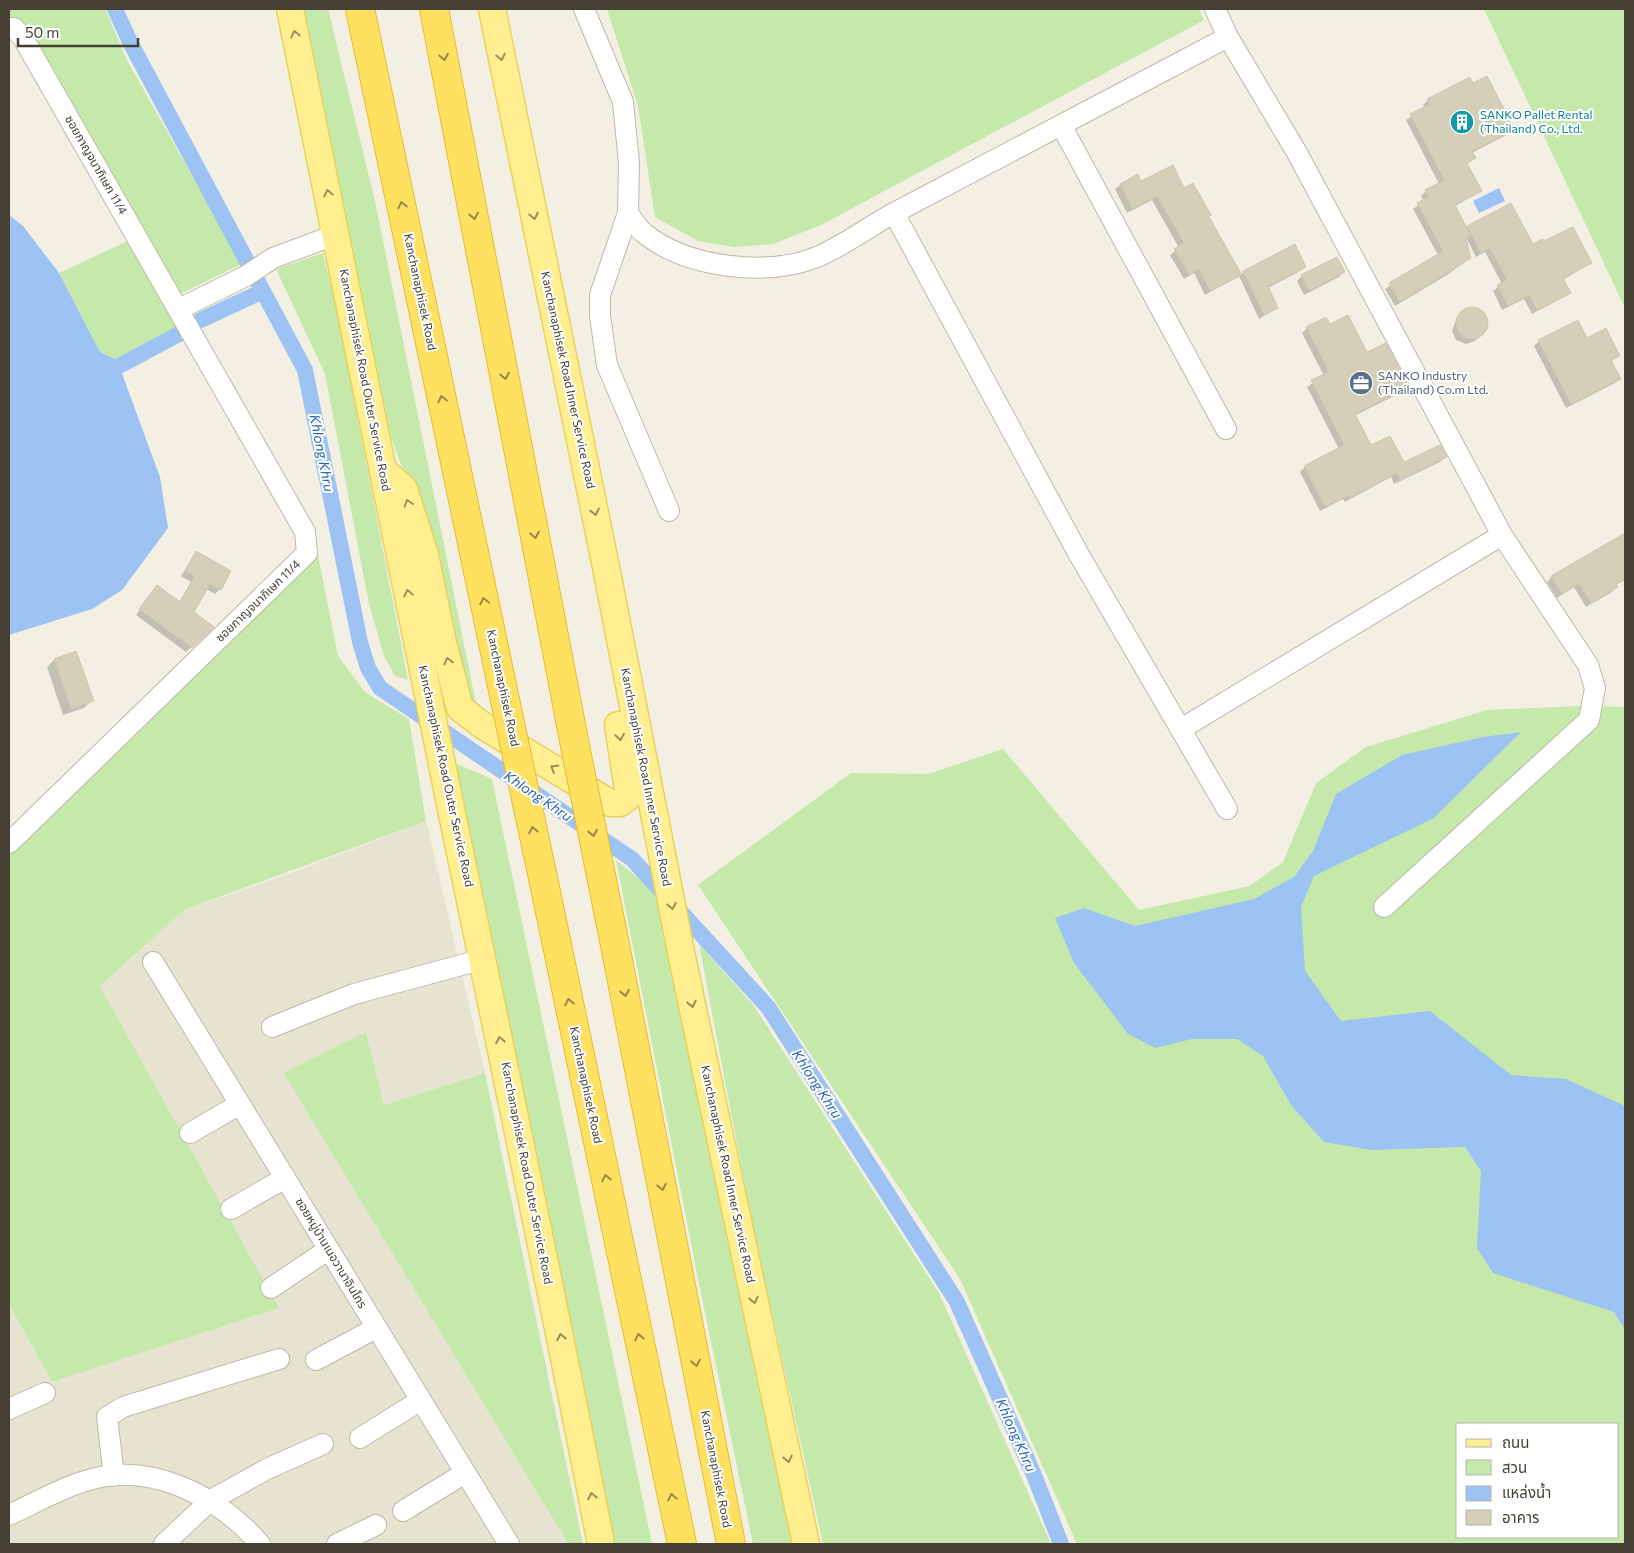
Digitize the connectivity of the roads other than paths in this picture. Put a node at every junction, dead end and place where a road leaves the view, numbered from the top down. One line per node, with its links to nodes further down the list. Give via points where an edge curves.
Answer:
1 (290, 9): 12 (main road, Kanchanaphisek Road Outer Service Road, one-way to 1)
2 (360, 9): 51 (highway, Kanchanaphisek Road, one-way to 2, bridge)
3 (434, 9): 52 (highway, Kanchanaphisek Road, one-way to 52, bridge)
4 (492, 9): 18 (main road, Kanchanaphisek Road Inner Service Road, one-way to 18)
5 (584, 9): 10 (street, via 623,102 629,163)
6 (1214, 9): 8 (street)
7 (9, 28): 13 (street, ซอยกาญจนาภิเษก 11/4, via 14,28 23,38)
8 (1228, 37): 9 (street); 17 (street, via 1296,151)
9 (1061, 125): 11 (street); 14 (street)
10 (628, 213): 11 (street, via 643,233 689,256 722,264 764,268 818,256); 16 (street, via 608,265 600,295 600,316 608,365)
11 (894, 213): 19 (street, via 1078,554)
12 (337, 234): 13 (street, via 273,258 246,276); 15 (main road, Kanchanaphisek Road Outer Service Road)
13 (179, 309): 21 (street, ซอยกาญจนาภิเษก 11/4, via 305,532 307,553)
14 (1226, 429)
15 (382, 470): 18 (main road, one-way to 15, via 608,660 629,796 620,803 610,803 482,725 460,708 425,555 404,489); 23 (main road, Kanchanaphisek Road Outer Service Road, one-way to 15)
16 (669, 511)
17 (1502, 535): 19 (street); 22 (street, via 1588,665 1595,688 1589,720)
18 (606, 567): 53 (main road, Kanchanaphisek Road Inner Service Road, one-way to 53, via 648,790)
19 (1180, 729): 20 (street)
20 (1227, 809)
21 (9, 843)
22 (1384, 907)
23 (484, 960): 25 (street, via 354,994); 50 (main road, Kanchanaphisek Road Outer Service Road, one-way to 23)
24 (153, 962): 26 (street, ซอยหมู่บ้านเนอวานาอินโทร)
25 (272, 1027)
26 (240, 1104): 27 (street); 28 (street, ซอยหมู่บ้านเนอวานาอินโทร)
27 (190, 1133)
28 (285, 1178): 29 (street); 30 (street, ซอยหมู่บ้านเนอวานาอินโทร)
29 (231, 1210)
30 (328, 1249): 31 (street); 32 (street, ซอยหมู่บ้านเนอวานาอินโทร)
31 (271, 1288)
32 (376, 1328): 34 (street); 36 (street, ซอยหมู่บ้านเนอวานาอินโทร)
33 (279, 1359): 41 (street, via 123,1407 107,1417)
34 (316, 1360)
35 (45, 1393): 37 (street)
36 (420, 1400): 38 (street); 40 (street, ซอยหมู่บ้านเนอวานาอินโทร)
37 (9, 1409)
38 (360, 1438)
39 (323, 1444): 42 (street, via 267,1468)
40 (465, 1473): 43 (street); 49 (street, ซอยหมู่บ้านเนอวานาอินโทร)
41 (114, 1476): 42 (street, via 150,1476); 44 (street, via 83,1481)
42 (211, 1500): 46 (street); 47 (street)
43 (403, 1511)
44 (9, 1515)
45 (376, 1524): 48 (street)
46 (164, 1544)
47 (260, 1544)
48 (337, 1544)
49 (509, 1544)
50 (601, 1544)
51 (682, 1544)
52 (731, 1544)
53 (806, 1544)

